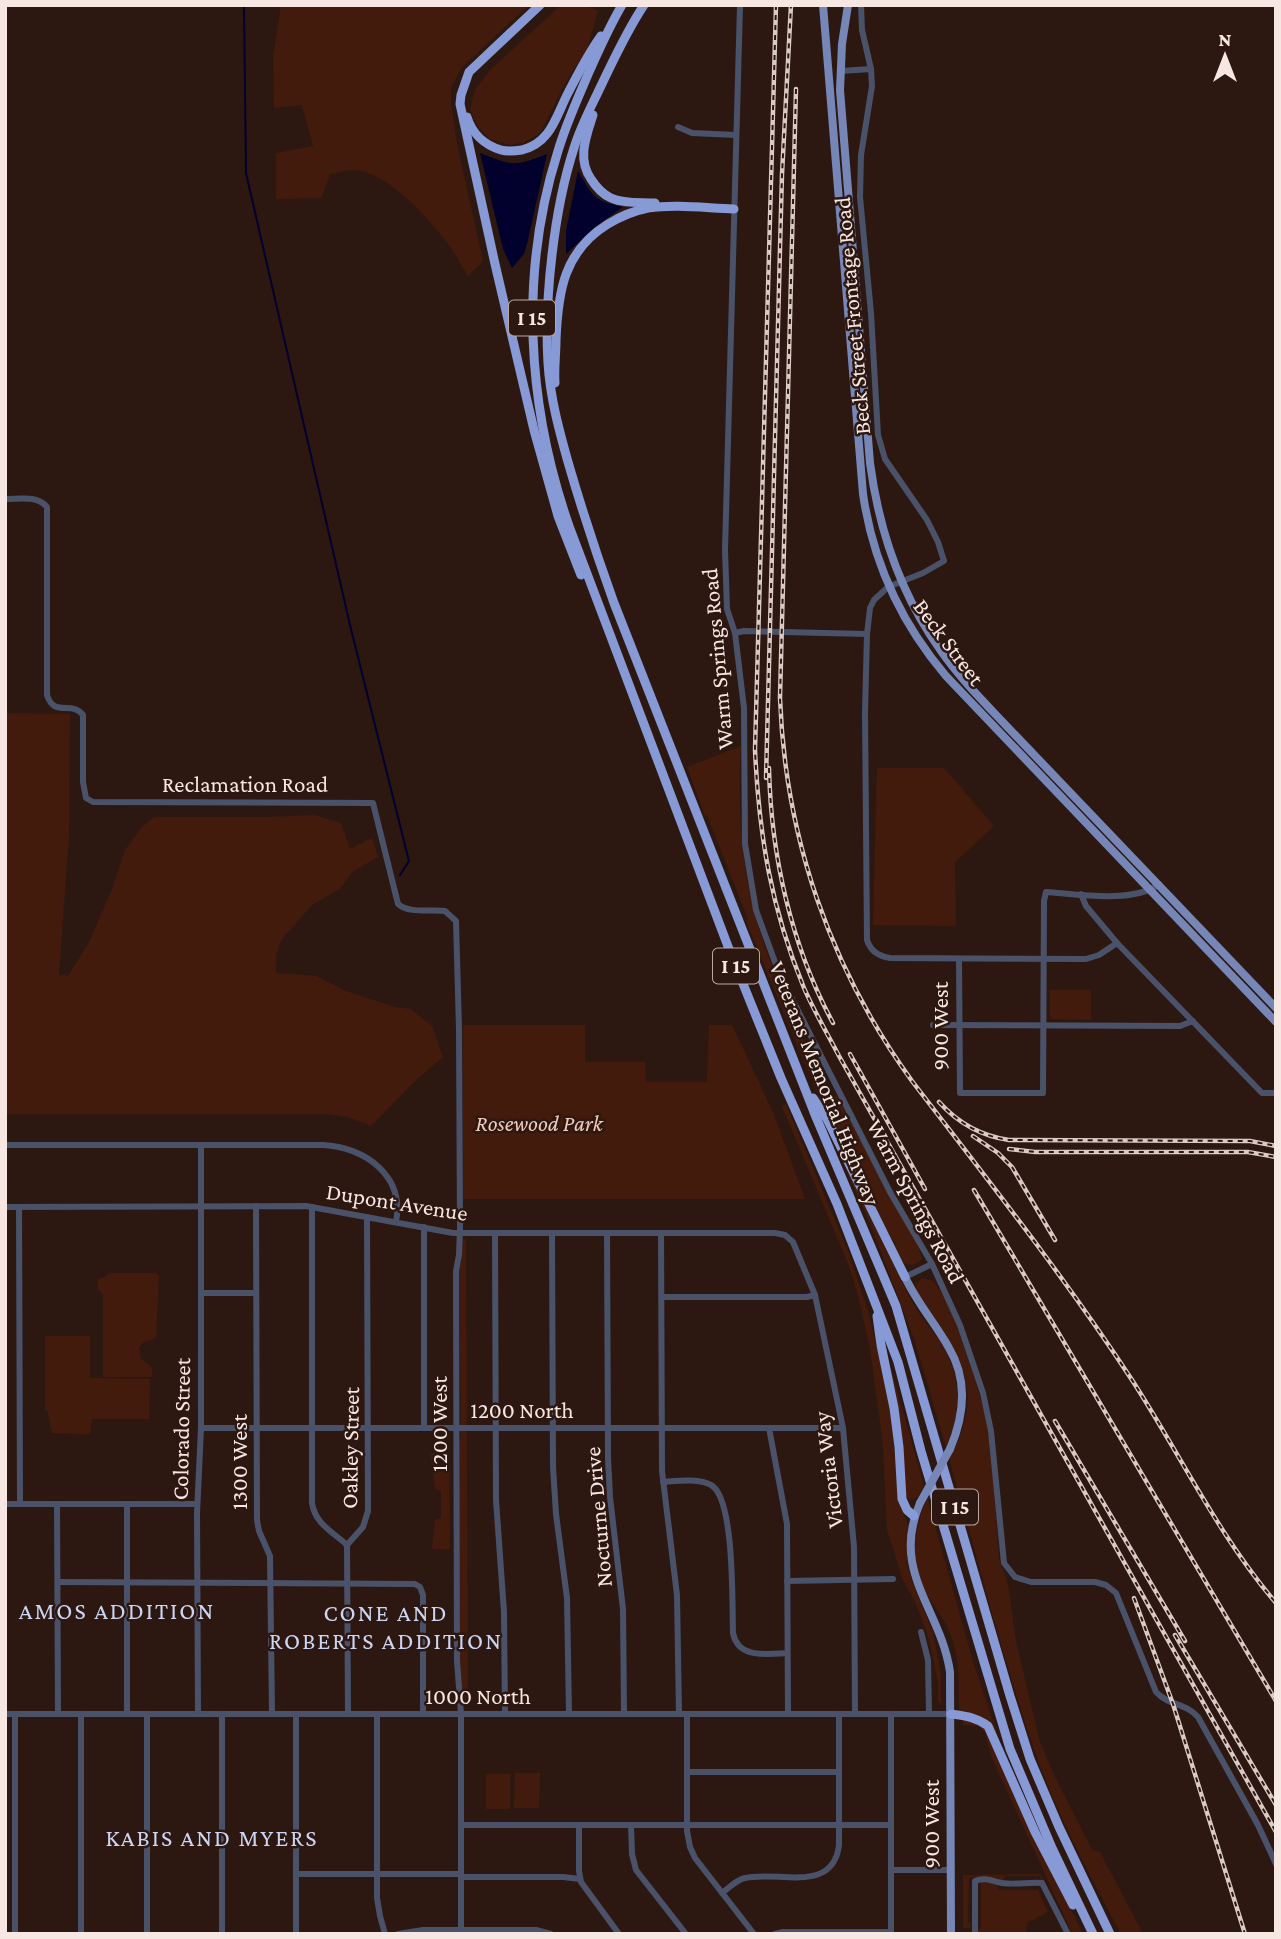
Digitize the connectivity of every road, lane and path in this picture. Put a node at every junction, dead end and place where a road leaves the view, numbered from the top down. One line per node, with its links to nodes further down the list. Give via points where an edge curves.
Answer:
1 (540, 5): 9 (highway)
2 (644, 5): 8 (highway, Veterans Memorial Highway / I 15)
3 (740, 5): 13 (street, Warm Springs Road)
4 (823, 5): 18 (main road, Beck Street, via 863,494)
5 (848, 5): 11 (main road, Beck Street)
6 (861, 5): 10 (street, Beck Street Frontage Road)
7 (620, 8): 9 (highway, via 587,57 549,133 532,147 499,149 482,140 470,125 465,89); 19 (highway, Veterans Memorial Highway / I 15, via 557,153 539,234 532,334 538,403 559,499)
8 (626, 32): 14 (highway, via 583,145 587,174 598,190 612,199); 15 (highway, Veterans Memorial Highway / I 15, via 574,148 556,228 548,302 548,364)
9 (485, 60): 19 (highway, via 465,81 461,114 547,478 570,547)
10 (871, 69): 11 (street); 17 (street, Beck Street Frontage Road, via 859,184 878,435 885,460 922,511 944,561)
11 (840, 71): 17 (main road, Beck Street, via 872,473 884,536)
12 (678, 127): 13 (street, via 692,133)
13 (736, 135): 14 (street, Warm Springs Road)
14 (734, 206): 15 (highway, via 670,206 625,214 596,232 575,253 562,283 557,311); 20 (street, Warm Springs Road, via 725,550 727,609)
15 (556, 419): 35 (highway, Veterans Memorial Highway / I 15, via 586,526 614,603)
16 (5, 499): 25 (street, Reclamation Road, via 35,499 45,504 47,695 53,706 76,708 83,715 84,790 89,801 373,803 398,904)
17 (901, 582): 18 (street); 22 (main road, Beck Street, via 961,677)
18 (888, 587): 21 (street, via 870,608); 23 (main road, Beck Street, via 910,628 946,676)
19 (608, 628): 59 (highway, Veterans Memorial Highway / I 15, via 729,949)
20 (735, 632): 21 (street); 53 (street, Warm Springs Road, via 744,708 745,844 756,910 779,973 890,1192)
21 (867, 634): 27 (street, via 869,946 890,958)
22 (1158, 884): 23 (street); 29 (main road, Beck Street)
23 (1150, 891): 24 (street); 31 (main road, Beck Street)
24 (1081, 894): 26 (street); 28 (street, via 1046,892)
25 (453, 915): 47 (street, 1200 West, via 459,1006)
26 (1117, 943): 28 (street, via 1093,958); 30 (street)
27 (960, 959): 28 (street); 33 (street, 900 West)
28 (1044, 959): 34 (street)
29 (1276, 1008)
30 (1193, 1021): 34 (street, via 1180,1026); 36 (street, via 1262,1093)
31 (1276, 1022)
32 (933, 1024): 33 (street)
33 (959, 1025): 34 (street); 34 (street, 900 West, via 960,1093 1043,1093)
34 (1043, 1026)
35 (802, 1078): 54 (highway); 149 (highway, Veterans Memorial Highway / I 15, via 896,1306 1030,1759)
36 (1276, 1093)
37 (5, 1145): 38 (street)
38 (201, 1145): 40 (street, Colorado Street); 45 (street, via 323,1145 352,1150 376,1165 390,1181 398,1203)
39 (19, 1206): 40 (street, Dupont Avenue); 42 (street, Dupont Avenue); 74 (street)
40 (201, 1206): 41 (street, Dupont Avenue); 55 (street, Colorado Street)
41 (256, 1206): 43 (street, Dupont Avenue); 56 (street, 1300 West)
42 (5, 1207)
43 (312, 1207): 44 (street, Dupont Avenue); 62 (street)
44 (368, 1217): 45 (street, Dupont Avenue); 63 (street, Oakley Street)
45 (396, 1222): 46 (street, Dupont Avenue)
46 (424, 1227): 47 (street, Dupont Avenue); 64 (street)
47 (459, 1233): 48 (street, Dupont Avenue); 65 (street, 1200 West)
48 (495, 1233): 49 (street, Dupont Avenue); 66 (street)
49 (552, 1233): 50 (street, Dupont Avenue); 67 (street)
50 (607, 1233): 51 (street, Dupont Avenue); 68 (street, Nocturne Drive)
51 (661, 1233): 52 (street, Dupont Avenue); 58 (street)
52 (783, 1234): 57 (street, Victoria Way, via 793,1242)
53 (932, 1264): 54 (street); 123 (street, Warm Springs Road, via 960,1325 983,1393 1007,1569 1031,1582 1094,1582 1116,1593 1156,1692 1198,1717)
54 (905, 1278): 78 (main road, 900 West, bridge, via 950,1349 962,1389 962,1407 950,1449)
55 (201, 1293): 56 (street); 60 (street, Colorado Street)
56 (256, 1293): 61 (street, 1300 West)
57 (816, 1295): 58 (street); 71 (street, Victoria Way)
58 (662, 1297): 69 (street)
59 (875, 1300): 78 (highway, via 894,1408 902,1499); 148 (highway, Veterans Memorial Highway / I 15, via 898,1362 1010,1749)
60 (201, 1428): 61 (street, 1200 North); 77 (street, Colorado Street)
61 (256, 1428): 62 (street, 1200 North); 86 (street, 1300 West, via 257,1521 270,1553)
62 (312, 1428): 63 (street, 1200 North); 79 (street, via 313,1511)
63 (368, 1428): 64 (street, 1200 North); 79 (street, Oakley Street, via 368,1515)
64 (424, 1428): 65 (street, 1200 North)
65 (457, 1428): 66 (street, 1200 North); 103 (street, 1200 West)
66 (496, 1428): 67 (street, 1200 North); 104 (street)
67 (552, 1428): 68 (street, 1200 North); 105 (street, via 568,1616)
68 (608, 1428): 69 (street, 1200 North); 106 (street, Nocturne Drive, via 610,1497 623,1609)
69 (662, 1428): 70 (street, 1200 North); 72 (street)
70 (769, 1428): 71 (street, 1200 North); 82 (street, via 786,1516)
71 (843, 1428): 81 (street, Victoria Way)
72 (663, 1482): 89 (street, via 704,1482 719,1492 731,1558 735,1641 750,1653); 107 (street, via 677,1595)
73 (5, 1504): 74 (street)
74 (20, 1504): 75 (street)
75 (57, 1504): 76 (street); 83 (street)
76 (127, 1504): 77 (street); 84 (street)
77 (197, 1504): 85 (street, Colorado Street)
78 (914, 1516): 114 (main road, 900 West, via 912,1566 947,1653)
79 (347, 1545): 87 (street)
80 (892, 1579): 81 (street)
81 (854, 1580): 82 (street); 111 (street, Victoria Way)
82 (787, 1581): 89 (street)
83 (58, 1582): 84 (street); 92 (street)
84 (127, 1582): 85 (street); 94 (street)
85 (197, 1583): 86 (street); 96 (street, Colorado Street)
86 (271, 1583): 87 (street); 98 (street, 1300 West)
87 (347, 1583): 100 (street); 102 (street, via 412,1583 420,1587)
88 (921, 1632): 113 (street, via 928,1660)
89 (787, 1653): 109 (street)
90 (5, 1714): 91 (street, 1000 North)
91 (15, 1714): 92 (street, 1000 North); 133 (street)
92 (58, 1714): 93 (street, 1000 North)
93 (81, 1714): 94 (street, 1000 North); 134 (street)
94 (127, 1714): 95 (street, 1000 North)
95 (147, 1714): 96 (street, 1000 North); 135 (street)
96 (198, 1714): 97 (street, 1000 North)
97 (222, 1714): 98 (street, 1000 North); 136 (street)
98 (272, 1714): 99 (street, 1000 North)
99 (296, 1714): 100 (street, 1000 North); 126 (street)
100 (348, 1714): 101 (street, 1000 North)
101 (377, 1714): 102 (street, 1000 North); 127 (street)
102 (423, 1714): 103 (street, 1000 North)
103 (461, 1714): 104 (street, 1000 North); 117 (street, 1200 West)
104 (505, 1714): 105 (street, 1000 North)
105 (569, 1714): 106 (street, 1000 North)
106 (624, 1714): 107 (street, 1000 North)
107 (679, 1714): 108 (street, 1000 North)
108 (687, 1714): 109 (street, 1000 North); 115 (street)
109 (788, 1714): 110 (street, 1000 North)
110 (839, 1714): 111 (street, 1000 North); 116 (street)
111 (855, 1714): 112 (street, 1000 North)
112 (891, 1714): 113 (street, 1000 North); 122 (street)
113 (929, 1714): 114 (street, 1000 North)
114 (951, 1714): 125 (main road, 900 West); 148 (highway, via 970,1716 988,1726 1035,1832)
115 (687, 1772): 116 (street); 120 (street)
116 (839, 1772): 121 (street)
117 (461, 1825): 118 (street); 128 (street, 1200 West)
118 (579, 1825): 119 (street); 129 (street)
119 (631, 1825): 120 (street); 142 (street, via 636,1870)
120 (687, 1825): 121 (street); 130 (street, via 692,1853)
121 (839, 1825): 122 (street); 130 (street, via 837,1854 821,1873 748,1877)
122 (891, 1825): 124 (street)
123 (1276, 1864)
124 (891, 1870): 125 (street); 132 (street)
125 (950, 1870): 145 (main road, 900 West)
126 (296, 1874): 127 (street); 137 (street)
127 (377, 1874): 128 (street); 138 (street, via 378,1910)
128 (461, 1875): 129 (street); 131 (street, 1200 West)
129 (580, 1879): 141 (street)
130 (722, 1893): 143 (street)
131 (461, 1932): 139 (street); 140 (street, via 536,1930)
132 (891, 1933): 144 (street)
133 (15, 1934)
134 (81, 1934)
135 (147, 1934)
136 (222, 1934)
137 (296, 1934)
138 (385, 1934)
139 (398, 1934)
140 (551, 1934)
141 (620, 1934)
142 (686, 1934)
143 (754, 1934)
144 (775, 1934)
145 (951, 1934)
146 (975, 1934): 147 (street, via 975,1880 990,1879 1041,1882)
147 (1068, 1934)
148 (1091, 1934)
149 (1110, 1934)

